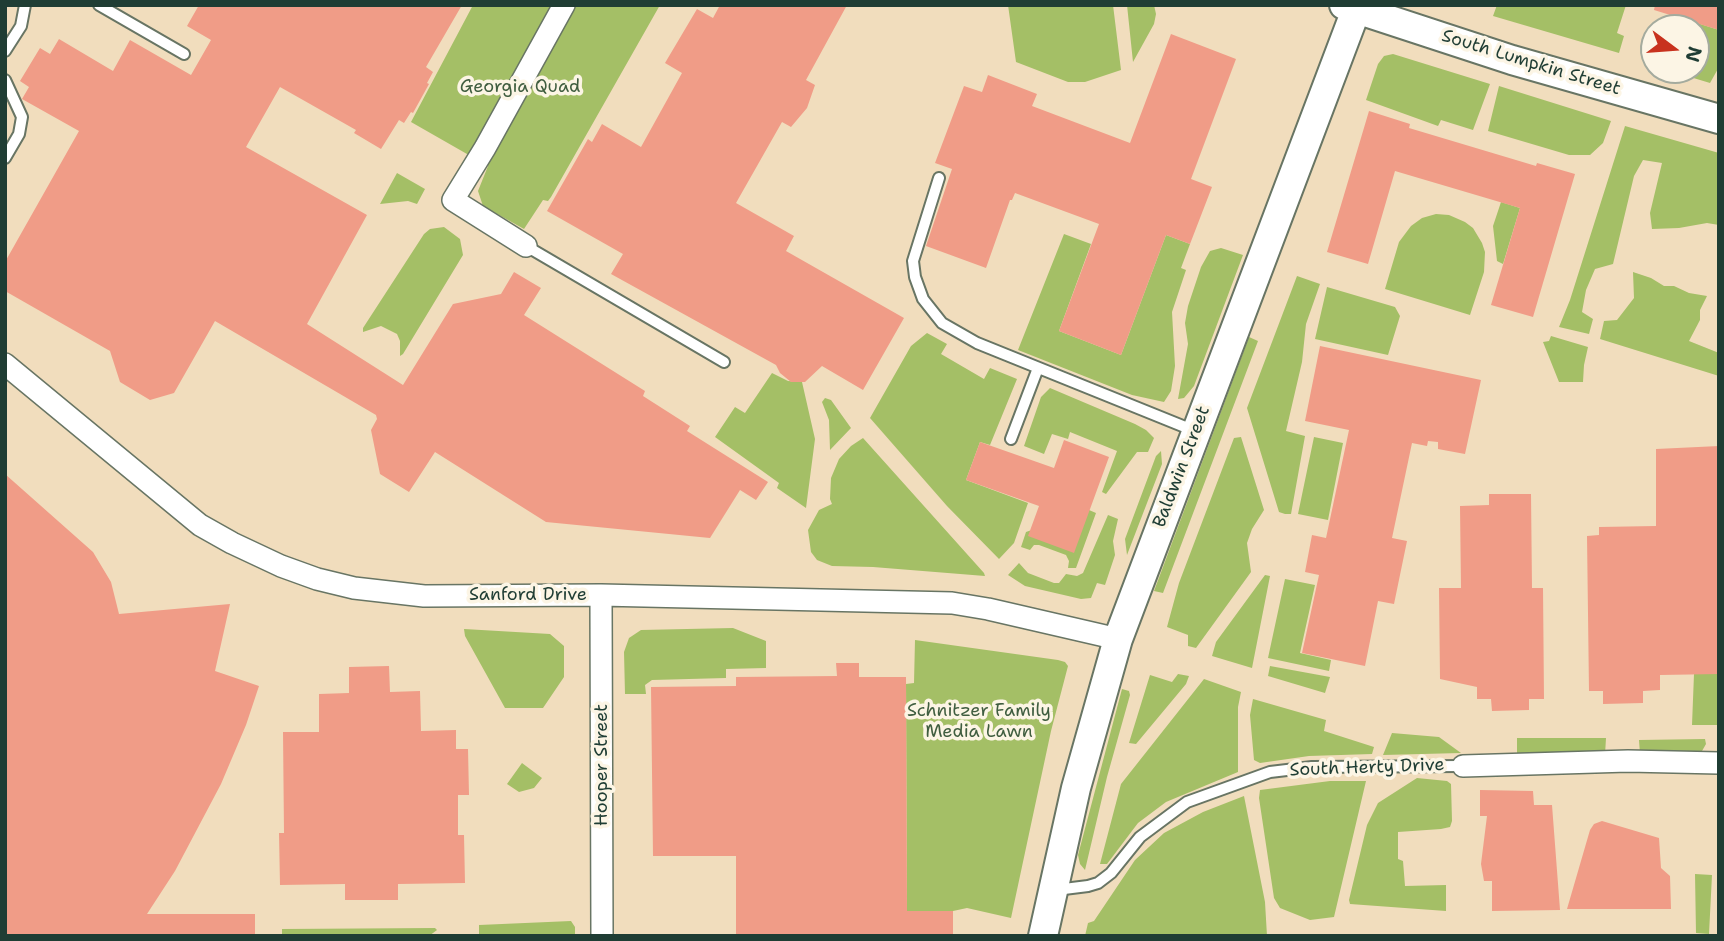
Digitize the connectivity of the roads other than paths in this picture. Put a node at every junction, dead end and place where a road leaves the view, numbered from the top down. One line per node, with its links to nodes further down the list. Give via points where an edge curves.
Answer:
1 (25, 5): 5 (lane, via 21,26)
2 (99, 5): 6 (lane)
3 (564, 5): 11 (street, via 453,200)
4 (1350, 8): 8 (street, South Lumpkin Street); 15 (street, Baldwin Street)
5 (5, 51)
6 (184, 54)
7 (5, 80): 9 (lane, via 22,117 19,134)
8 (1719, 119)
9 (5, 158)
10 (939, 178): 14 (lane, via 914,255 923,299 942,323 957,333)
11 (526, 246): 12 (lane)
12 (724, 362)
13 (5, 365): 17 (street, Sanford Drive, via 200,525 281,566 366,590 424,596)
14 (1038, 368): 15 (lane); 16 (lane)
15 (1195, 431): 18 (street, Baldwin Street)
16 (1011, 439)
17 (601, 595): 18 (street, Sanford Drive, via 952,603); 22 (street, Hooper Street)
18 (1118, 639): 21 (street, Baldwin Street)
19 (1719, 763): 20 (street, South Herty Drive)
20 (1463, 766): 21 (lane, South Herty Drive, via 1312,766 1270,772 1187,802 1140,837 1098,883)
21 (1053, 890): 23 (street, Baldwin Street)
22 (603, 936)
23 (1043, 936)

